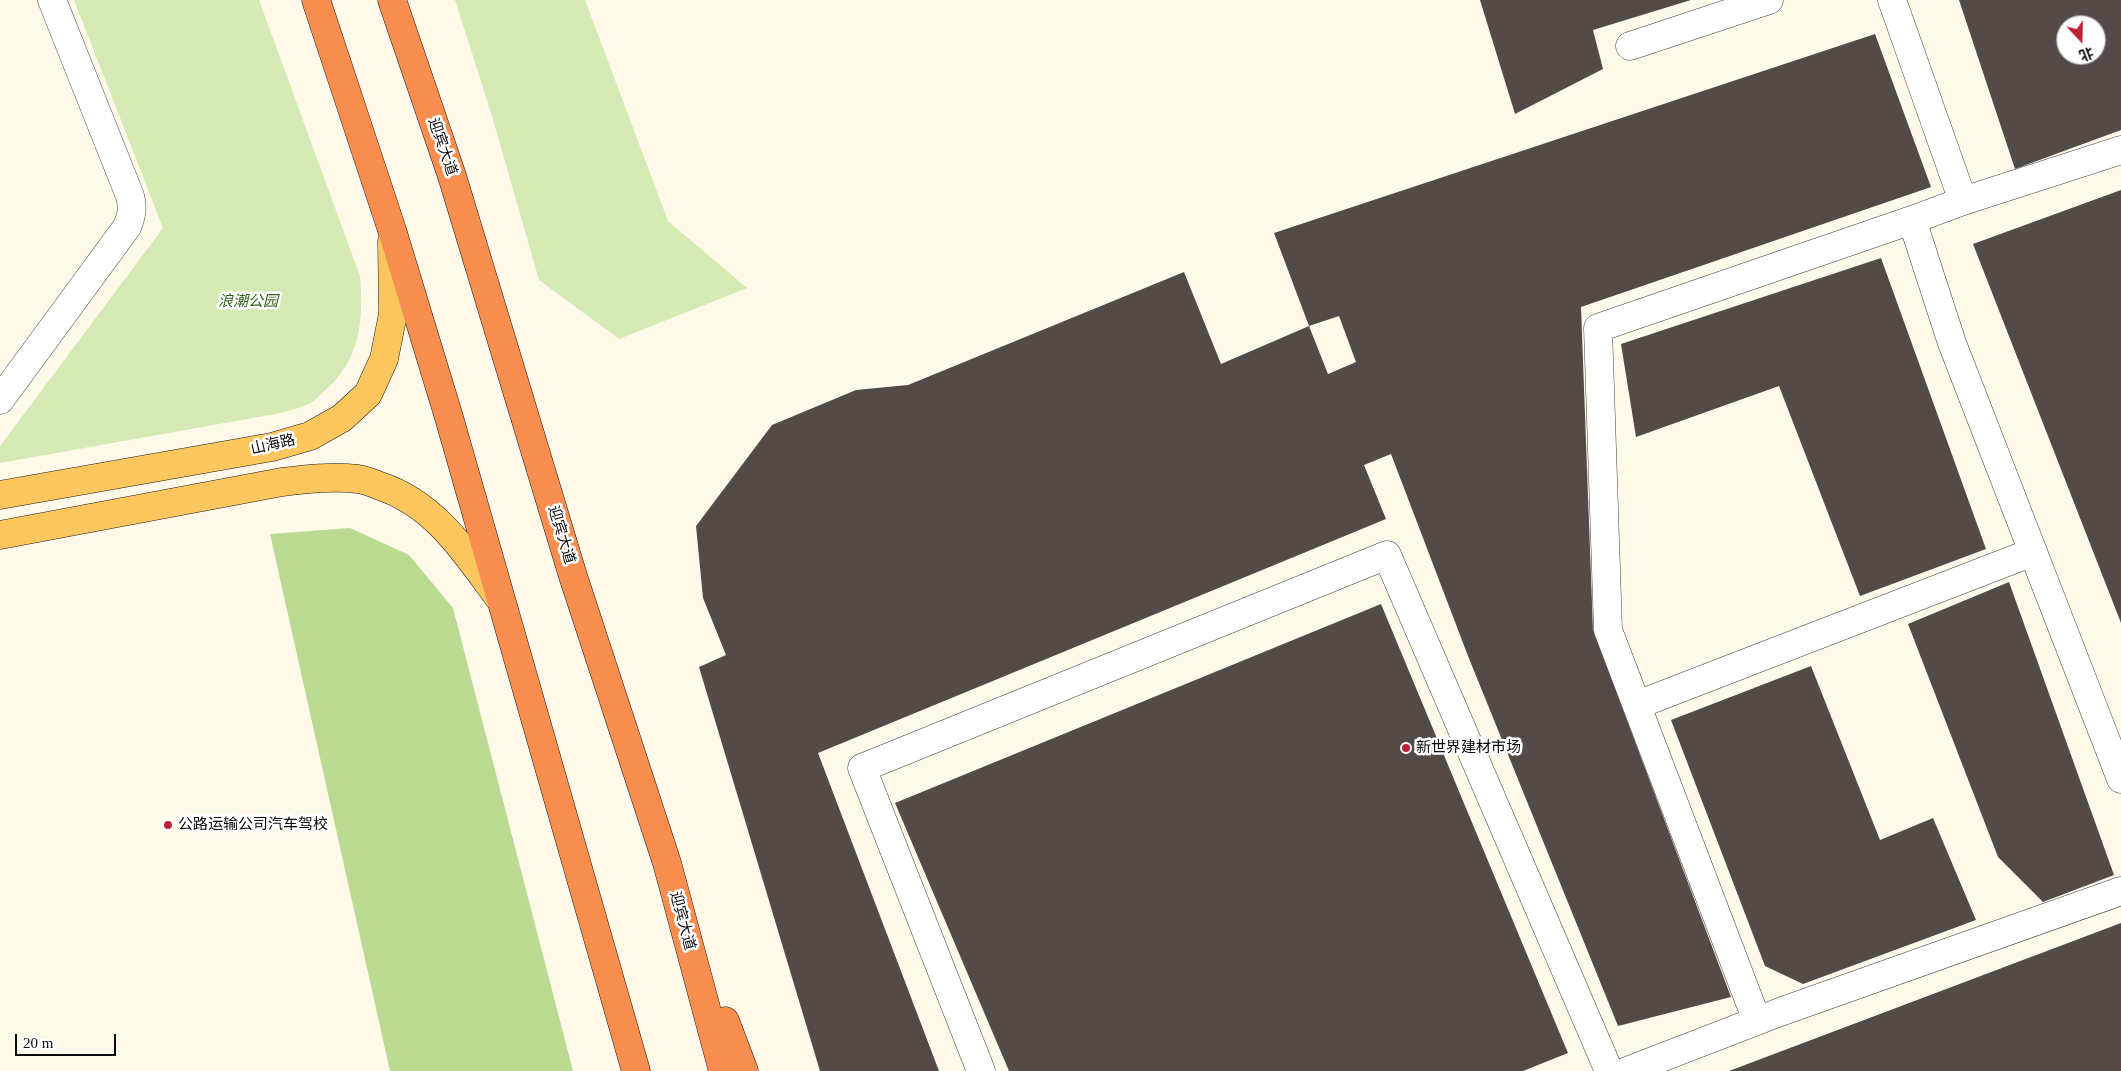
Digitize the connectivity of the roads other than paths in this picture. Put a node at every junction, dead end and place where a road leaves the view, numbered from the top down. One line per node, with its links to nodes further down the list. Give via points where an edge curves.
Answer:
1 (52, 0): 11 (street, via 130,196 132,216 128,227)
2 (316, 0): 10 (highway)
3 (392, 0): 19 (highway, 迎宾大道, via 452,176 573,576)
4 (1769, 0): 6 (street)
5 (1892, 0): 8 (street)
6 (1630, 46)
7 (2121, 150): 8 (street)
8 (1963, 200): 9 (street)
9 (1912, 220): 14 (street, via 1952,343); 16 (street, via 1598,328 1608,630)
10 (392, 230): 12 (main road, 山海路, via 393,314 384,359 368,394 342,418 310,436 272,447); 15 (highway)
11 (0, 400)
12 (0, 495)
13 (0, 535): 15 (main road, via 282,482 320,477 360,479 395,491 426,510 458,541)
14 (2033, 552): 16 (street); 17 (street)
15 (499, 598): 23 (highway)
16 (1637, 705): 21 (street)
17 (2110, 716): 18 (street)
18 (2121, 779)
19 (667, 864): 24 (highway, 迎宾大道); 25 (highway)
20 (2121, 891): 21 (street)
21 (1757, 1021): 22 (street)
22 (1633, 1070)
23 (636, 1071)
24 (722, 1071)
25 (744, 1071)
26 (981, 1071): 27 (street, via 862,768 1387,555)
27 (1609, 1071)

